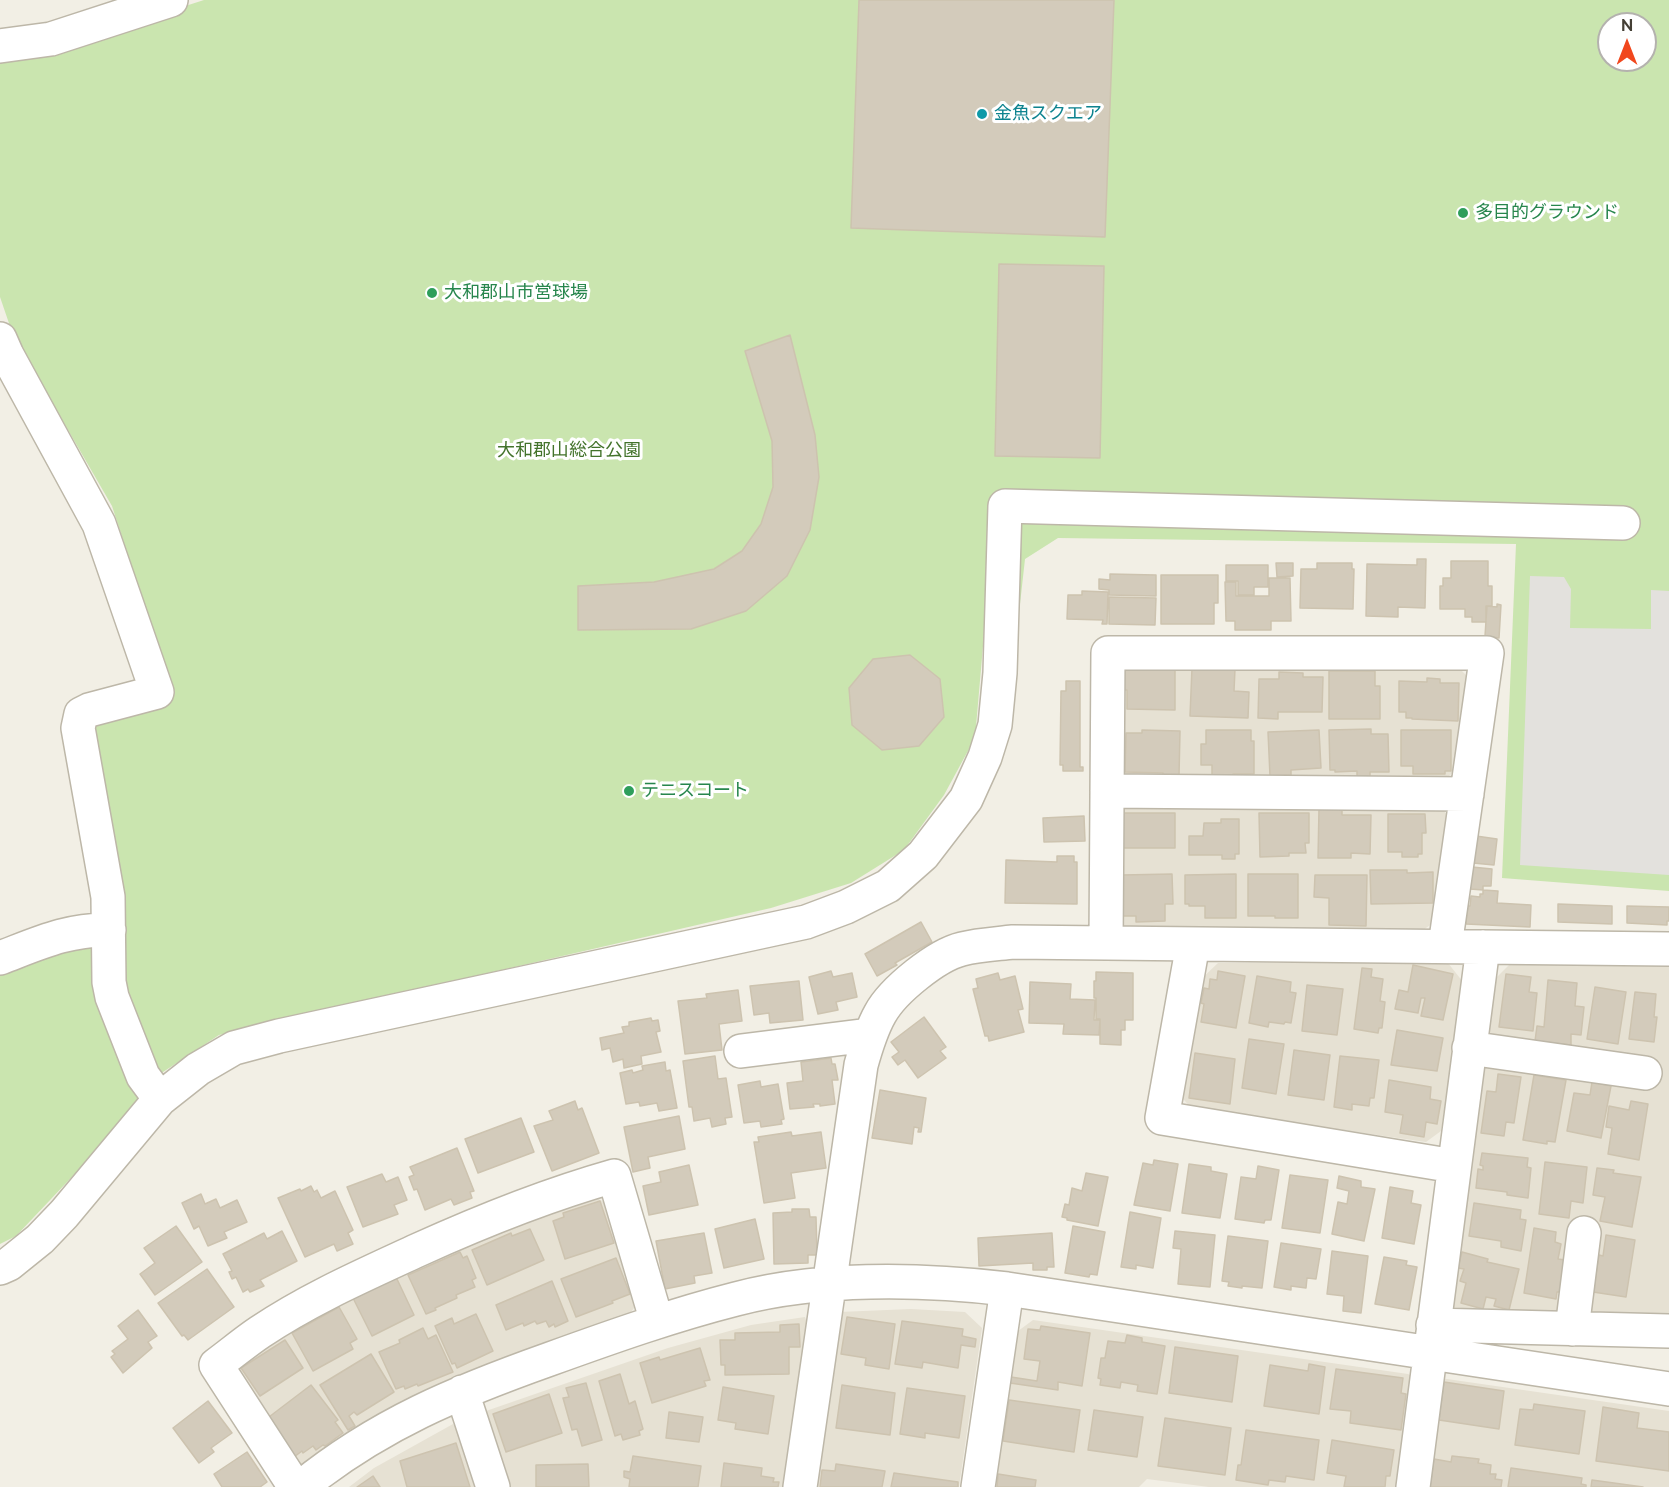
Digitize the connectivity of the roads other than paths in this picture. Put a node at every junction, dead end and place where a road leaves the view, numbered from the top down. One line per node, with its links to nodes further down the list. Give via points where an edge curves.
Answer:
1 (171, 0): 2 (street, via 51,39)
2 (0, 46)
3 (0, 339): 7 (street, via 99,524 157,692 89,710 81,714 78,728 108,897)
4 (1623, 523): 18 (street, via 1005,506 995,725 966,799 923,855 888,886 806,922 234,1048 198,1069)
5 (1107, 790): 6 (street); 6 (street, via 1108,653 1487,653); 8 (street)
6 (1467, 794): 10 (street)
7 (109, 930): 13 (street, via 58,936); 18 (street, via 112,997 143,1076)
8 (1106, 943): 9 (street); 14 (street, via 1013,942 961,949 922,969 881,1011)
9 (1193, 944): 10 (street); 19 (street, via 1162,1118)
10 (1445, 946): 11 (street)
11 (1483, 947): 12 (street); 15 (street)
12 (1669, 949)
13 (0, 958)
14 (869, 1035): 16 (street); 22 (street, via 861,1065)
15 (1469, 1048): 17 (street); 19 (street)
16 (741, 1051)
17 (1645, 1073)
18 (160, 1099): 21 (street, via 40,1239)
19 (1454, 1166): 27 (street)
20 (1584, 1233): 25 (street)
21 (0, 1268)
22 (830, 1285): 23 (street, via 859,1282); 24 (street, via 737,1298); 33 (street)
23 (1006, 1289): 27 (street); 34 (street)
24 (657, 1322): 29 (street); 30 (street, via 615,1176 516,1209 351,1281 260,1332 216,1365)
25 (1572, 1329): 26 (street); 27 (street)
26 (1669, 1331)
27 (1431, 1339): 28 (street); 35 (street)
28 (1669, 1389)
29 (462, 1392): 31 (street, via 369,1438); 32 (street)
30 (295, 1487)
31 (301, 1487)
32 (493, 1487)
33 (800, 1487)
34 (978, 1487)
35 (1413, 1487)

